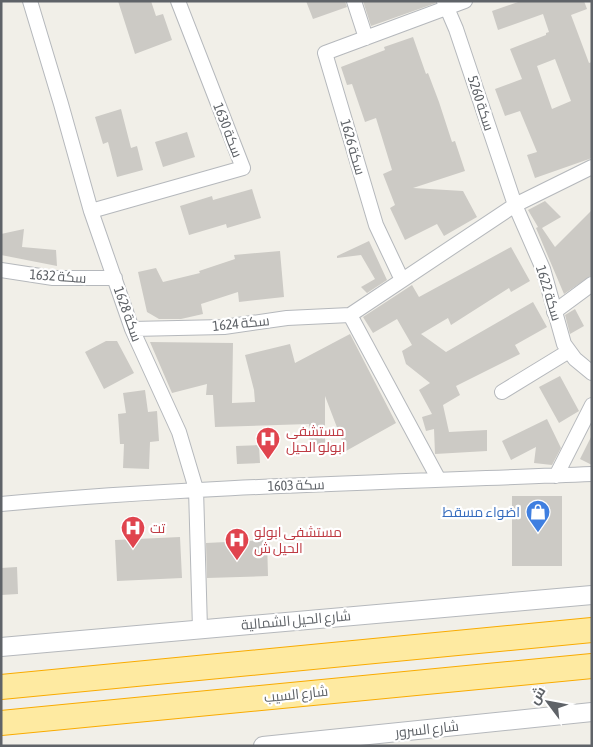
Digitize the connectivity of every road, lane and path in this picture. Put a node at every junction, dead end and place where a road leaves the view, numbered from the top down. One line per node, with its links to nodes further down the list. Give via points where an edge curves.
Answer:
1 (30, 1): 9 (street, سكة 1628)
2 (178, 1): 9 (street, سكة 1630, via 243,168)
3 (354, 1): 6 (street)
4 (465, 1): 5 (street, سكة 1626)
5 (446, 5): 6 (street, سكة 1626); 8 (street, سكة 5260)
6 (366, 38): 12 (street, سكة 1626, via 326,53 376,224)
7 (592, 167): 8 (street, سكة 1624)
8 (515, 205): 12 (street, سكة 1624); 14 (street, سكة 1622, via 543,269)
9 (91, 211): 11 (street, سكة 1628)
10 (1, 270): 11 (street, سكة 1632, via 53,278)
11 (114, 278): 16 (street, سكة 1628)
12 (402, 280): 15 (street, سكة 1624)
13 (592, 284): 14 (street)
14 (554, 312): 17 (street, سكة 1622)
15 (350, 315): 16 (street, سكة 1624, via 287,318 224,327); 23 (street)
16 (132, 329): 24 (street, سكة 1628, via 180,432)
17 (569, 351): 18 (street, سكة 1622); 19 (street)
18 (592, 373)
19 (502, 392)
20 (592, 405): 22 (street)
21 (592, 474): 22 (street, سكة 1603)
22 (556, 476): 23 (street, سكة 1603)
23 (439, 480): 24 (street, سكة 1603)
24 (196, 489): 25 (street, سكة 1603); 27 (street, سكة 1628)
25 (1, 504)
26 (592, 595): 27 (street, شارع الحيل الشمالية)
27 (200, 629): 29 (street, شارع الحيل الشمالية)
28 (592, 630): 31 (highway)
29 (1, 647)
30 (592, 666): 33 (highway, شارع السيب)
31 (1, 687)
32 (592, 712): 34 (street, شارع السرور)
33 (1, 723)
34 (263, 746)

